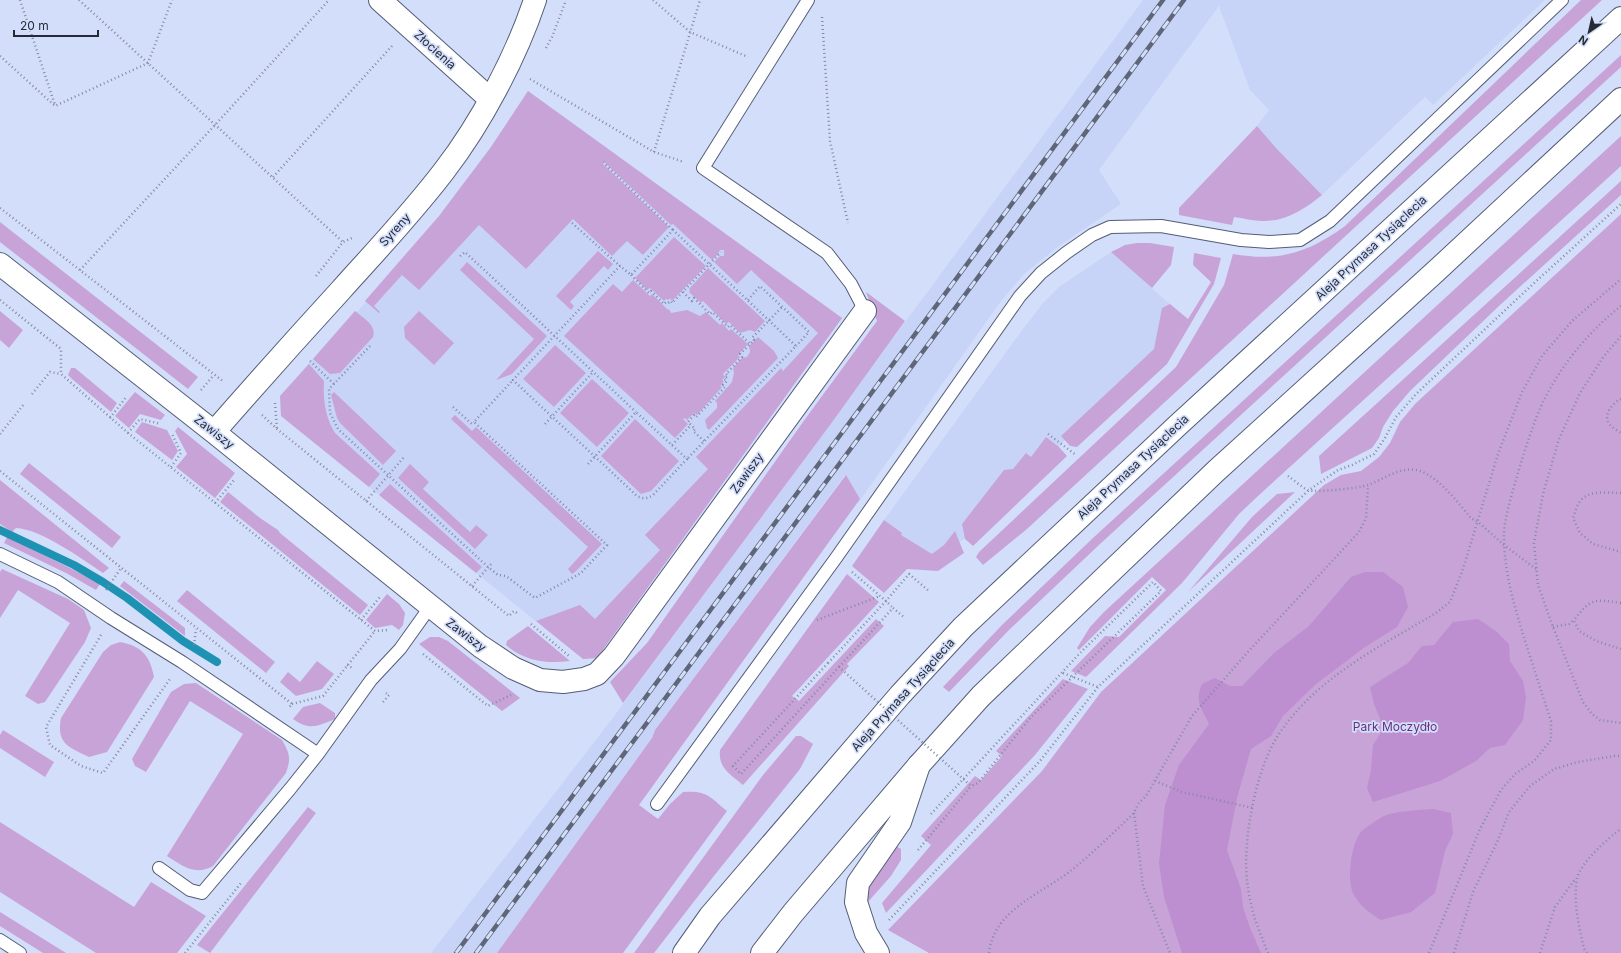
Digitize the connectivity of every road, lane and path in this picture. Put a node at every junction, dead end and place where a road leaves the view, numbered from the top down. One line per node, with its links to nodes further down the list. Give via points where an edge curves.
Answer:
1 (20, 0): 21 (path)
2 (79, 0): 16 (path)
3 (172, 0): 16 (path)
4 (329, 0): 22 (path)
5 (380, 0): 19 (main road, Złocienia)
6 (535, 0): 19 (main road, Syreny, via 526,25)
7 (653, 0): 13 (path)
8 (700, 0): 13 (path)
9 (808, 0): 17 (lane)
10 (1562, 0): 136 (lane, via 1330,221 1300,240 1241,240 1161,226 1110,227 1092,235 1042,273 1020,296 836,558)
11 (822, 15): 30 (path, via 830,141)
12 (1621, 18): 147 (main road, Aleja Prymasa Tysiąclecia, via 1178,425 963,627 900,695 710,916)
13 (690, 32): 17 (path); 23 (path)
14 (397, 41): 26 (path)
15 (0, 56): 21 (path)
16 (148, 63): 21 (path); 22 (path)
17 (767, 65): 25 (lane)
18 (530, 79): 23 (path)
19 (490, 99): 69 (main road, Syreny, via 466,140 417,204)
20 (1621, 99): 133 (main road, via 1199,488 981,696)
21 (55, 106)
22 (215, 125): 26 (path); 38 (path)
23 (654, 152): 25 (path)
24 (602, 162): 31 (path)
25 (703, 168): 46 (lane, via 827,253 851,284)
26 (273, 177): 32 (path)
27 (1621, 204): 87 (path, via 1416,394 1396,417 1374,454 1338,470)
28 (0, 208): 38 (path)
29 (572, 223): 37 (path)
30 (848, 223)
31 (673, 230): 36 (path); 39 (path)
32 (343, 242)
33 (721, 252): 36 (path)
34 (460, 256): 48 (path, via 465,252)
35 (0, 264): 69 (main road, Zawiszy)
36 (710, 265): 41 (path); 43 (path)
37 (620, 266): 39 (path); 48 (path)
38 (80, 270): 58 (path)
39 (631, 275): 41 (path, via 664,304 671,301 672,303)
40 (1621, 279): 91 (path, via 1572,321 1542,356 1522,392 1498,454)
41 (683, 292): 50 (path, via 692,301 694,298 710,314 712,312 728,327 730,325)
42 (0, 300): 55 (path, via 61,349)
43 (748, 300): 45 (path, via 760,286); 47 (path)
44 (1621, 306): 92 (path, via 1586,338 1561,372 1542,406 1510,502)
45 (782, 307): 47 (path); 52 (path, via 809,332)
46 (865, 311): 107 (main road, Zawiszy, via 614,656 597,674 563,682 540,680 513,668)
47 (769, 320): 50 (path, via 752,338 754,340); 52 (path)
48 (555, 336): 54 (path); 56 (path)
49 (1621, 336): 98 (path, via 1604,356 1580,394 1559,439 1534,543)
50 (750, 344): 68 (path, via 726,374 728,376 724,379 727,382 723,385 726,387 696,417 694,415 688,422)
51 (370, 346): 57 (path)
52 (796, 346): 74 (path)
53 (311, 361): 57 (path)
54 (593, 372): 63 (path); 65 (path)
55 (61, 374): 59 (path, via 50,372); 81 (path)
56 (513, 380): 65 (path); 66 (path)
57 (334, 384): 83 (path, via 329,390 330,413 338,429)
58 (228, 385)
59 (32, 394)
60 (1621, 399): 71 (path, via 1614,402 1607,417 1610,424)
61 (24, 404): 72 (path)
62 (453, 407): 66 (path, via 472,424)
63 (636, 412): 75 (path); 78 (path)
64 (261, 414): 89 (path)
65 (552, 416): 67 (path); 78 (path)
66 (474, 422): 96 (path, via 607,545 581,573 535,598 506,576 498,575)
67 (545, 424)
68 (691, 425): 74 (path, via 695,429 693,431); 75 (path)
69 (214, 432): 107 (main road, Zawiszy)
70 (172, 433): 81 (path, via 181,453)
71 (1621, 433)
72 (0, 434)
73 (1048, 434): 76 (path)
74 (704, 441): 79 (path)
75 (672, 445): 79 (path)
76 (1076, 455)
77 (406, 456): 83 (path)
78 (595, 457): 79 (path, via 642,499 653,495); 80 (path)
79 (687, 459)
80 (588, 464)
81 (171, 467): 90 (path)
82 (0, 471): 97 (path)
83 (388, 476): 89 (path); 96 (path)
84 (1288, 476): 87 (path)
85 (234, 479): 90 (path)
86 (1368, 486): 87 (path); 91 (path, via 1394,473 1420,471 1439,483 1471,518); 134 (path, via 1366,518 1359,532 1192,716)
87 (1309, 490): 126 (path)
88 (1621, 493): 93 (path, via 1596,493 1586,497 1579,502 1573,518 1580,533 1593,544)
89 (366, 501): 100 (path)
90 (215, 503): 112 (path)
91 (1478, 522): 92 (path); 137 (path, via 1450,602 1336,675 1292,716 1276,738 1262,771)
92 (1504, 545): 98 (path); 153 (path, via 1516,611 1551,721 1551,740 1534,761 1516,774 1501,790 1480,829)
93 (1621, 552)
94 (0, 554): 110 (lane, via 58,582)
95 (492, 563): 96 (path)
96 (488, 567): 100 (path)
97 (121, 568): 101 (path); 117 (path)
98 (1536, 569): 116 (path, via 1538,585)
99 (852, 571): 104 (path)
100 (472, 586): 109 (path, via 509,616 514,611)
101 (107, 588)
102 (930, 592): 105 (path, via 909,574)
103 (380, 596): 112 (path)
104 (880, 596): 105 (path); 114 (path)
105 (886, 601): 108 (path); 124 (path, bridge, via 733,766 741,774)
106 (1621, 603): 113 (path, via 1593,602)
107 (430, 607): 119 (lane)
108 (893, 608): 111 (path); 124 (path)
109 (517, 613)
110 (111, 618): 123 (lane); 123 (path, via 46,727 50,745 81,766 103,773)
111 (905, 618)
112 (361, 620): 118 (path)
113 (1574, 620): 116 (path, via 1569,624); 121 (path, via 1579,631 1596,641)
114 (811, 622)
115 (531, 624): 122 (path)
116 (1553, 627): 129 (path, via 1583,702 1600,720)
117 (196, 628): 120 (path); 127 (path)
118 (375, 630): 119 (path, via 389,630); 127 (path, via 323,696)
119 (407, 641): 128 (path); 131 (lane, via 371,680)
120 (194, 644)
121 (1621, 649)
122 (572, 657)
123 (182, 662): 130 (lane)
124 (839, 667): 135 (path, bridge)
125 (1063, 673): 126 (path); 135 (path, bridge, via 1153,582 1161,591 1030,718 978,783); 139 (path)
126 (1098, 687): 144 (path, via 1040,760)
127 (292, 704): 130 (path)
128 (488, 706)
129 (1621, 723)
130 (277, 726): 131 (lane)
131 (318, 754): 142 (lane, via 202,893 190,890)
132 (1621, 756): 154 (path, via 1578,762 1554,769 1530,786 1509,812 1473,892)
133 (919, 765): 148 (main road); 149 (main road, via 900,822 858,882 856,902 866,933)
134 (1154, 781): 137 (path, via 1182,792); 138 (path)
135 (971, 786): 141 (path)
136 (657, 804)
137 (1253, 808): 152 (path, via 1245,859 1247,884 1254,917)
138 (1134, 813): 150 (path, via 1073,869 1012,910 995,931); 151 (path, via 1143,886)
139 (926, 819)
140 (1621, 829): 143 (path, via 1604,841)
141 (918, 850)
142 (159, 868)
143 (1577, 877): 155 (path, via 1555,907); 156 (path, via 1576,912)
144 (887, 922)
145 (0, 940): 146 (lane)
146 (20, 953)
147 (684, 953)
148 (762, 953)
149 (878, 953)
150 (989, 953)
151 (1170, 953)
152 (1268, 953)
153 (1429, 953)
154 (1454, 953)
155 (1540, 953)
156 (1587, 953)

